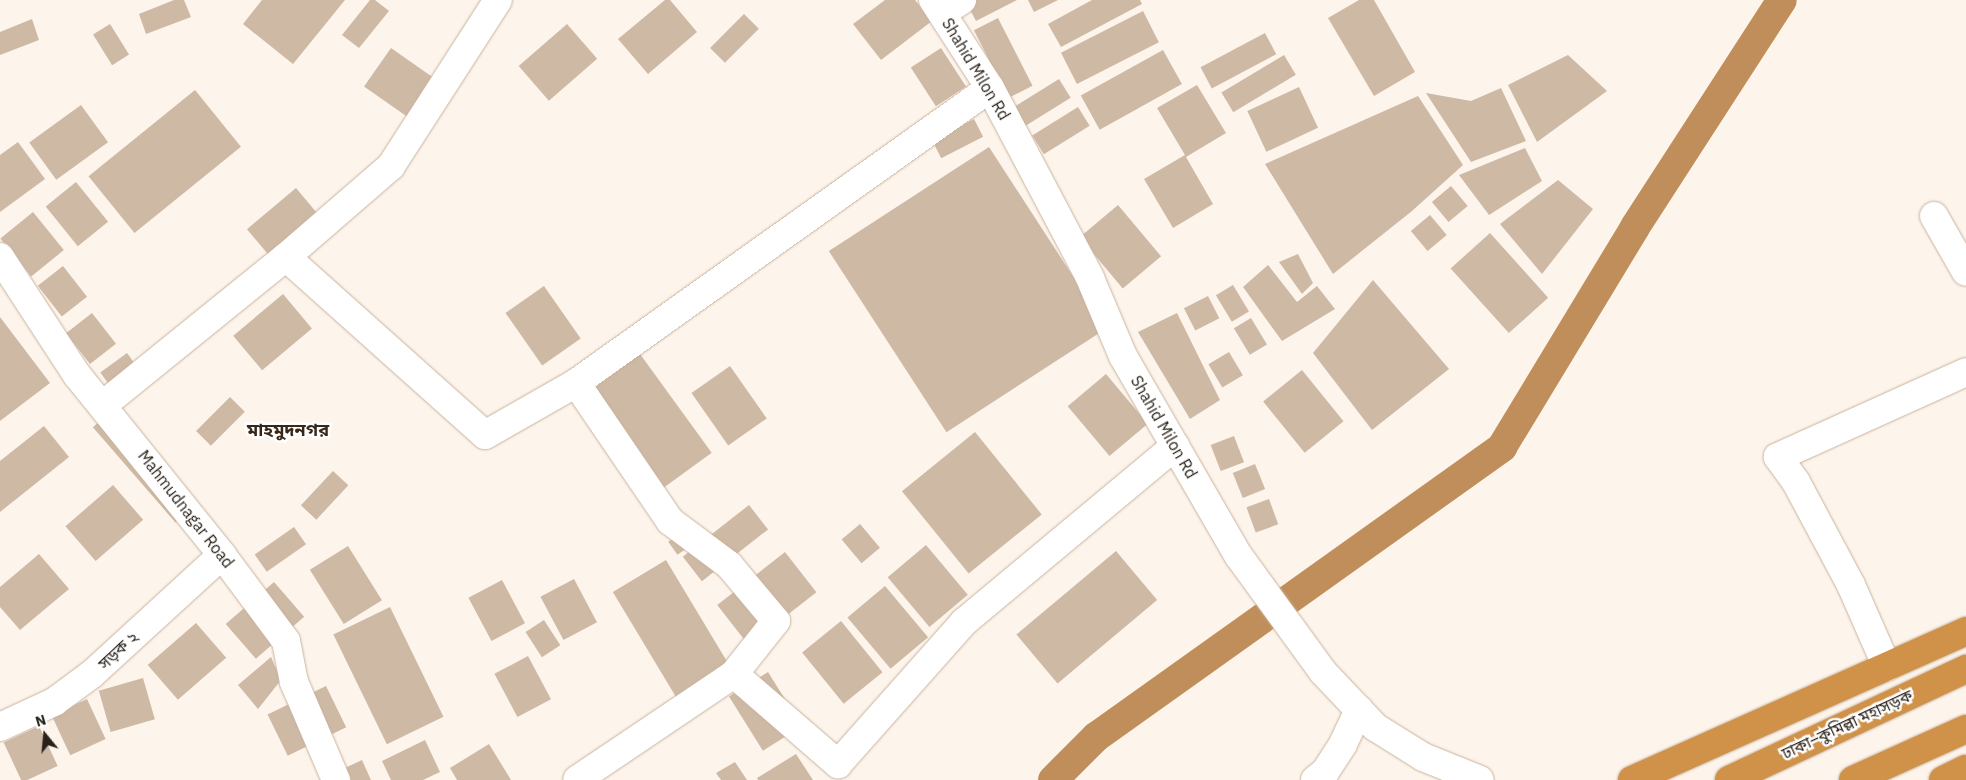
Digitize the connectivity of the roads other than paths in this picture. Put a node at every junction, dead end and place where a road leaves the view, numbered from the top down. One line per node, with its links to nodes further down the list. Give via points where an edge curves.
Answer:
1 (498, 0): 6 (street, via 391,166)
2 (946, 4): 3 (street, Shahid Milon Rd)
3 (990, 88): 9 (street); 11 (street, Shahid Milon Rd, via 1090,278 1123,356)
4 (1934, 216): 7 (street)
5 (0, 257): 10 (street, Mahmudnagar Road, via 77,376)
6 (286, 257): 9 (street, via 485,435); 10 (street)
7 (1966, 272)
8 (1966, 372): 14 (street, via 1778,457 1796,482 1851,585)
9 (576, 383): 16 (street, via 670,521 729,565 776,621)
10 (103, 404): 12 (street, Mahmudnagar Road)
11 (1175, 446): 16 (street, via 964,622 838,764); 17 (street, Shahid Milon Rd, via 1238,554 1323,672)
12 (222, 555): 18 (street, সড়ক ২, via 92,674 54,702); 21 (street, Mahmudnagar Road, via 286,641 294,682)
13 (1966, 631): 14 (highway)
14 (1887, 667): 25 (highway)
15 (1966, 669): 26 (highway, ঢাকা–কুমিল্লা মহাসড়ক)
16 (734, 674): 22 (street)
17 (1358, 710): 23 (street, via 1343,744 1325,772); 24 (street, Shahid Milon Rd, via 1375,727 1423,757)
18 (0, 727)
19 (1966, 729): 27 (highway)
20 (1966, 769): 28 (highway)
21 (336, 780)
22 (577, 780)
23 (1315, 780)
24 (1480, 780)
25 (1632, 780)
26 (1729, 780)
27 (1853, 780)
28 (1943, 780)

